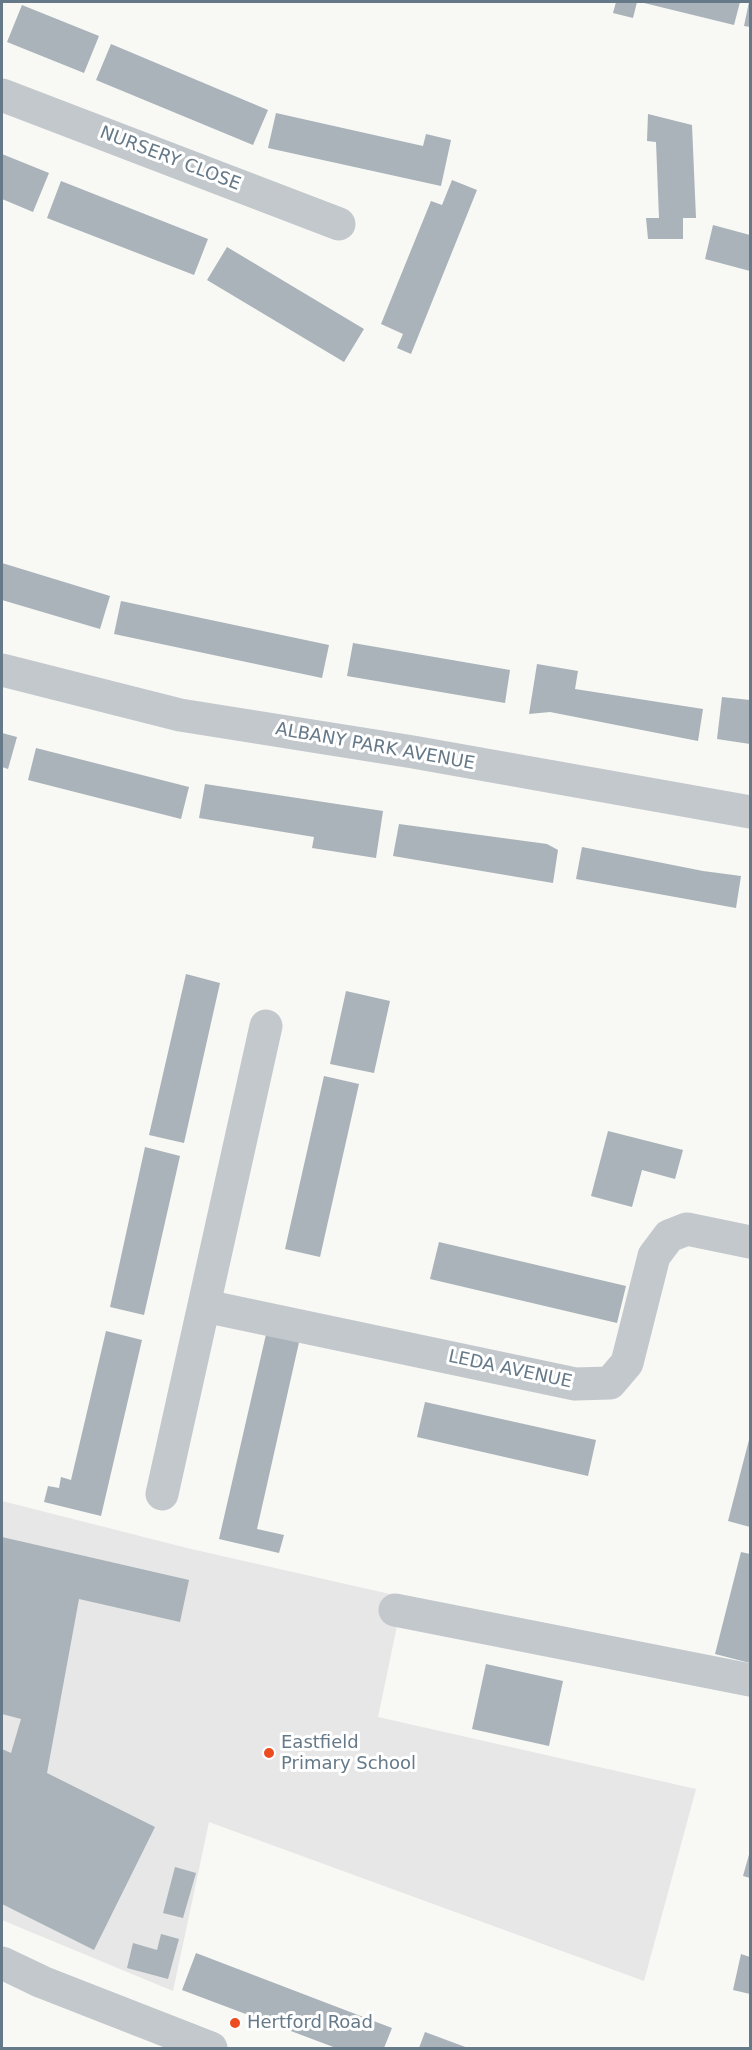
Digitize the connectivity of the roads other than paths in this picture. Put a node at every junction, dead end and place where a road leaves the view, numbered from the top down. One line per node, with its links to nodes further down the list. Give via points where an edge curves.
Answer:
1 (2, 95): 2 (street, NURSERY CLOSE)
2 (339, 224)
3 (2, 670): 4 (street, ALBANY PARK AVENUE, via 180,714)
4 (750, 812)
5 (266, 1026): 7 (street)
6 (750, 1242): 7 (street, LEDA AVENUE, via 687,1229 669,1236 654,1256 627,1363 610,1383 574,1384)
7 (205, 1306): 8 (street)
8 (162, 1494)
9 (395, 1610): 10 (street)
10 (750, 1680)
11 (2, 1963): 12 (street)
12 (211, 2049)

